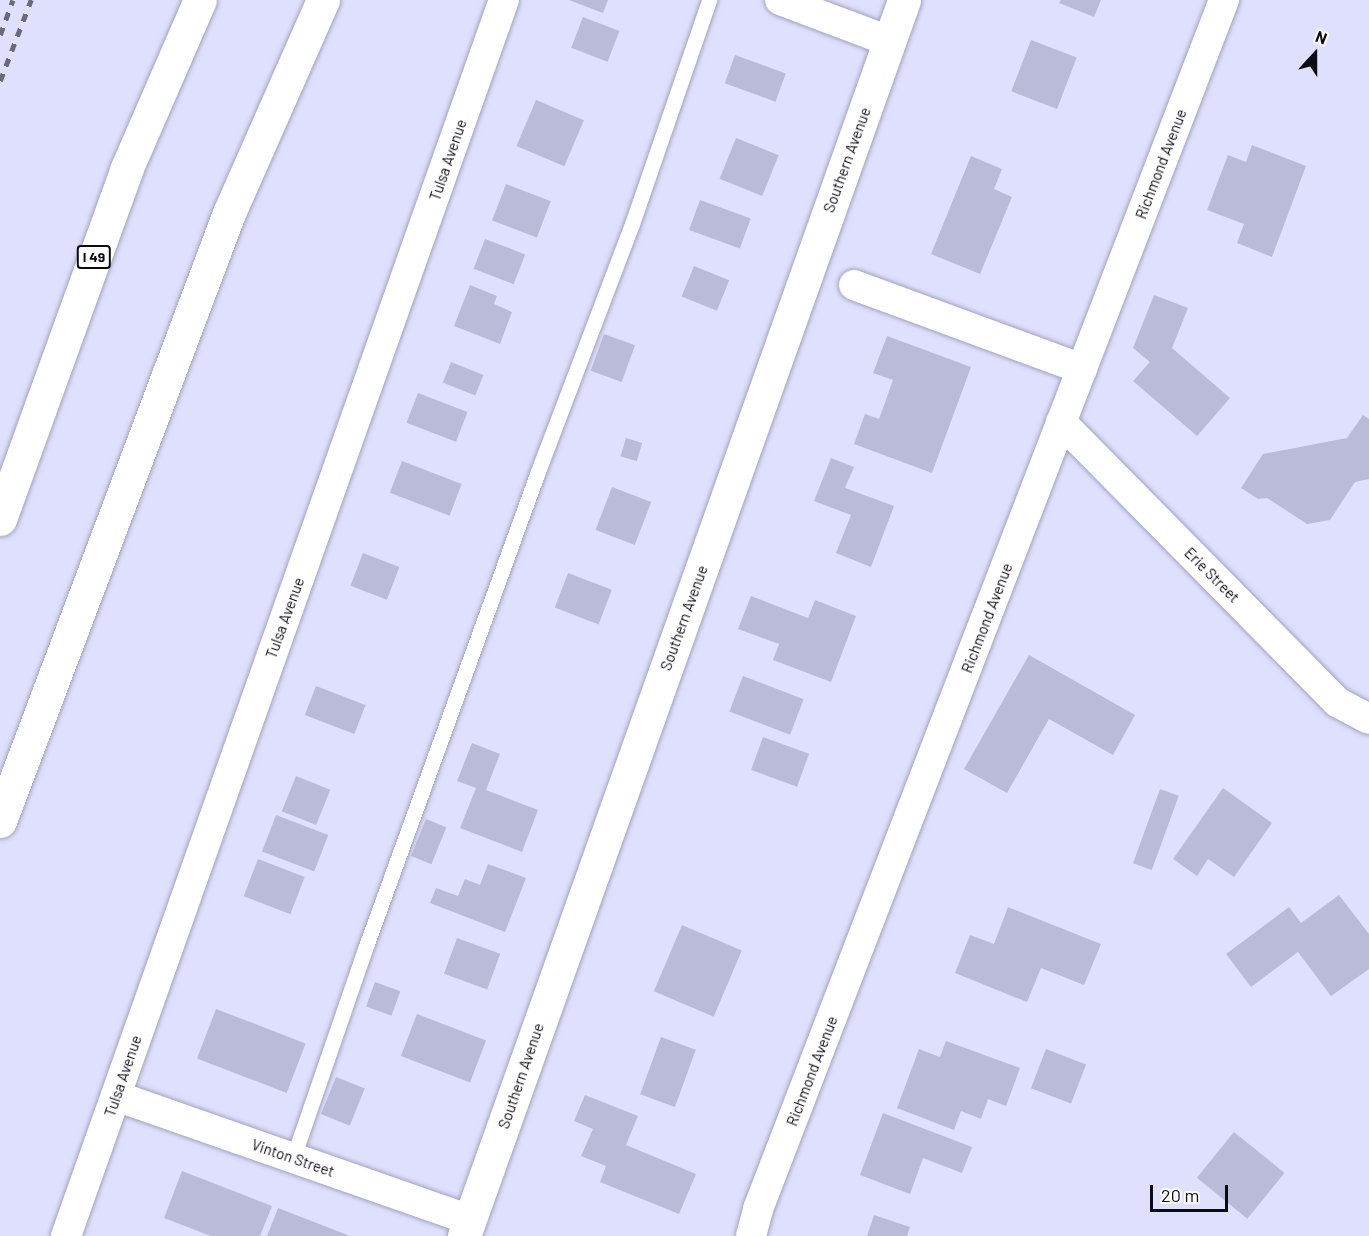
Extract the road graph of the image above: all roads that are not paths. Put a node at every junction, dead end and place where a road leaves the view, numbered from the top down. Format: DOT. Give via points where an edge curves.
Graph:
graph roads {
  1 [pos="200,0"];
  2 [pos="323,0"];
  3 [pos="504,0"];
  4 [pos="709,0"];
  5 [pos="780,0"];
  6 [pos="904,0"];
  7 [pos="1224,0"];
  8 [pos="890,41"];
  9 [pos="854,285"];
  10 [pos="1082,369"];
  11 [pos="1062,422"];
  12 [pos="0,519"];
  13 [pos="1369,719"];
  14 [pos="0,822"];
  15 [pos="116,1096"];
  16 [pos="293,1158"];
  17 [pos="467,1228"];
  18 [pos="66,1236"];
  19 [pos="751,1236"];
  1 -- 12 [label="main road, I 49" via="126,170"];
  2 -- 14 [label="main road" via="229,213"];
  3 -- 15 [label="street, Tulsa Avenue"];
  4 -- 16 [label="lane" via="632,224 364,949"];
  5 -- 8 [label="street"];
  6 -- 8 [label="main road, Southern Avenue"];
  7 -- 10 [label="street, Richmond Avenue"];
  8 -- 17 [label="main road, Southern Avenue"];
  9 -- 10 [label="street"];
  10 -- 11 [label="street, Richmond Avenue"];
  11 -- 13 [label="street, Erie Street" via="1338,702"];
  11 -- 19 [label="street, Richmond Avenue"];
  15 -- 16 [label="street, Vinton Street"];
  15 -- 18 [label="street, Tulsa Avenue"];
  16 -- 17 [label="street, Vinton Street"];
}
